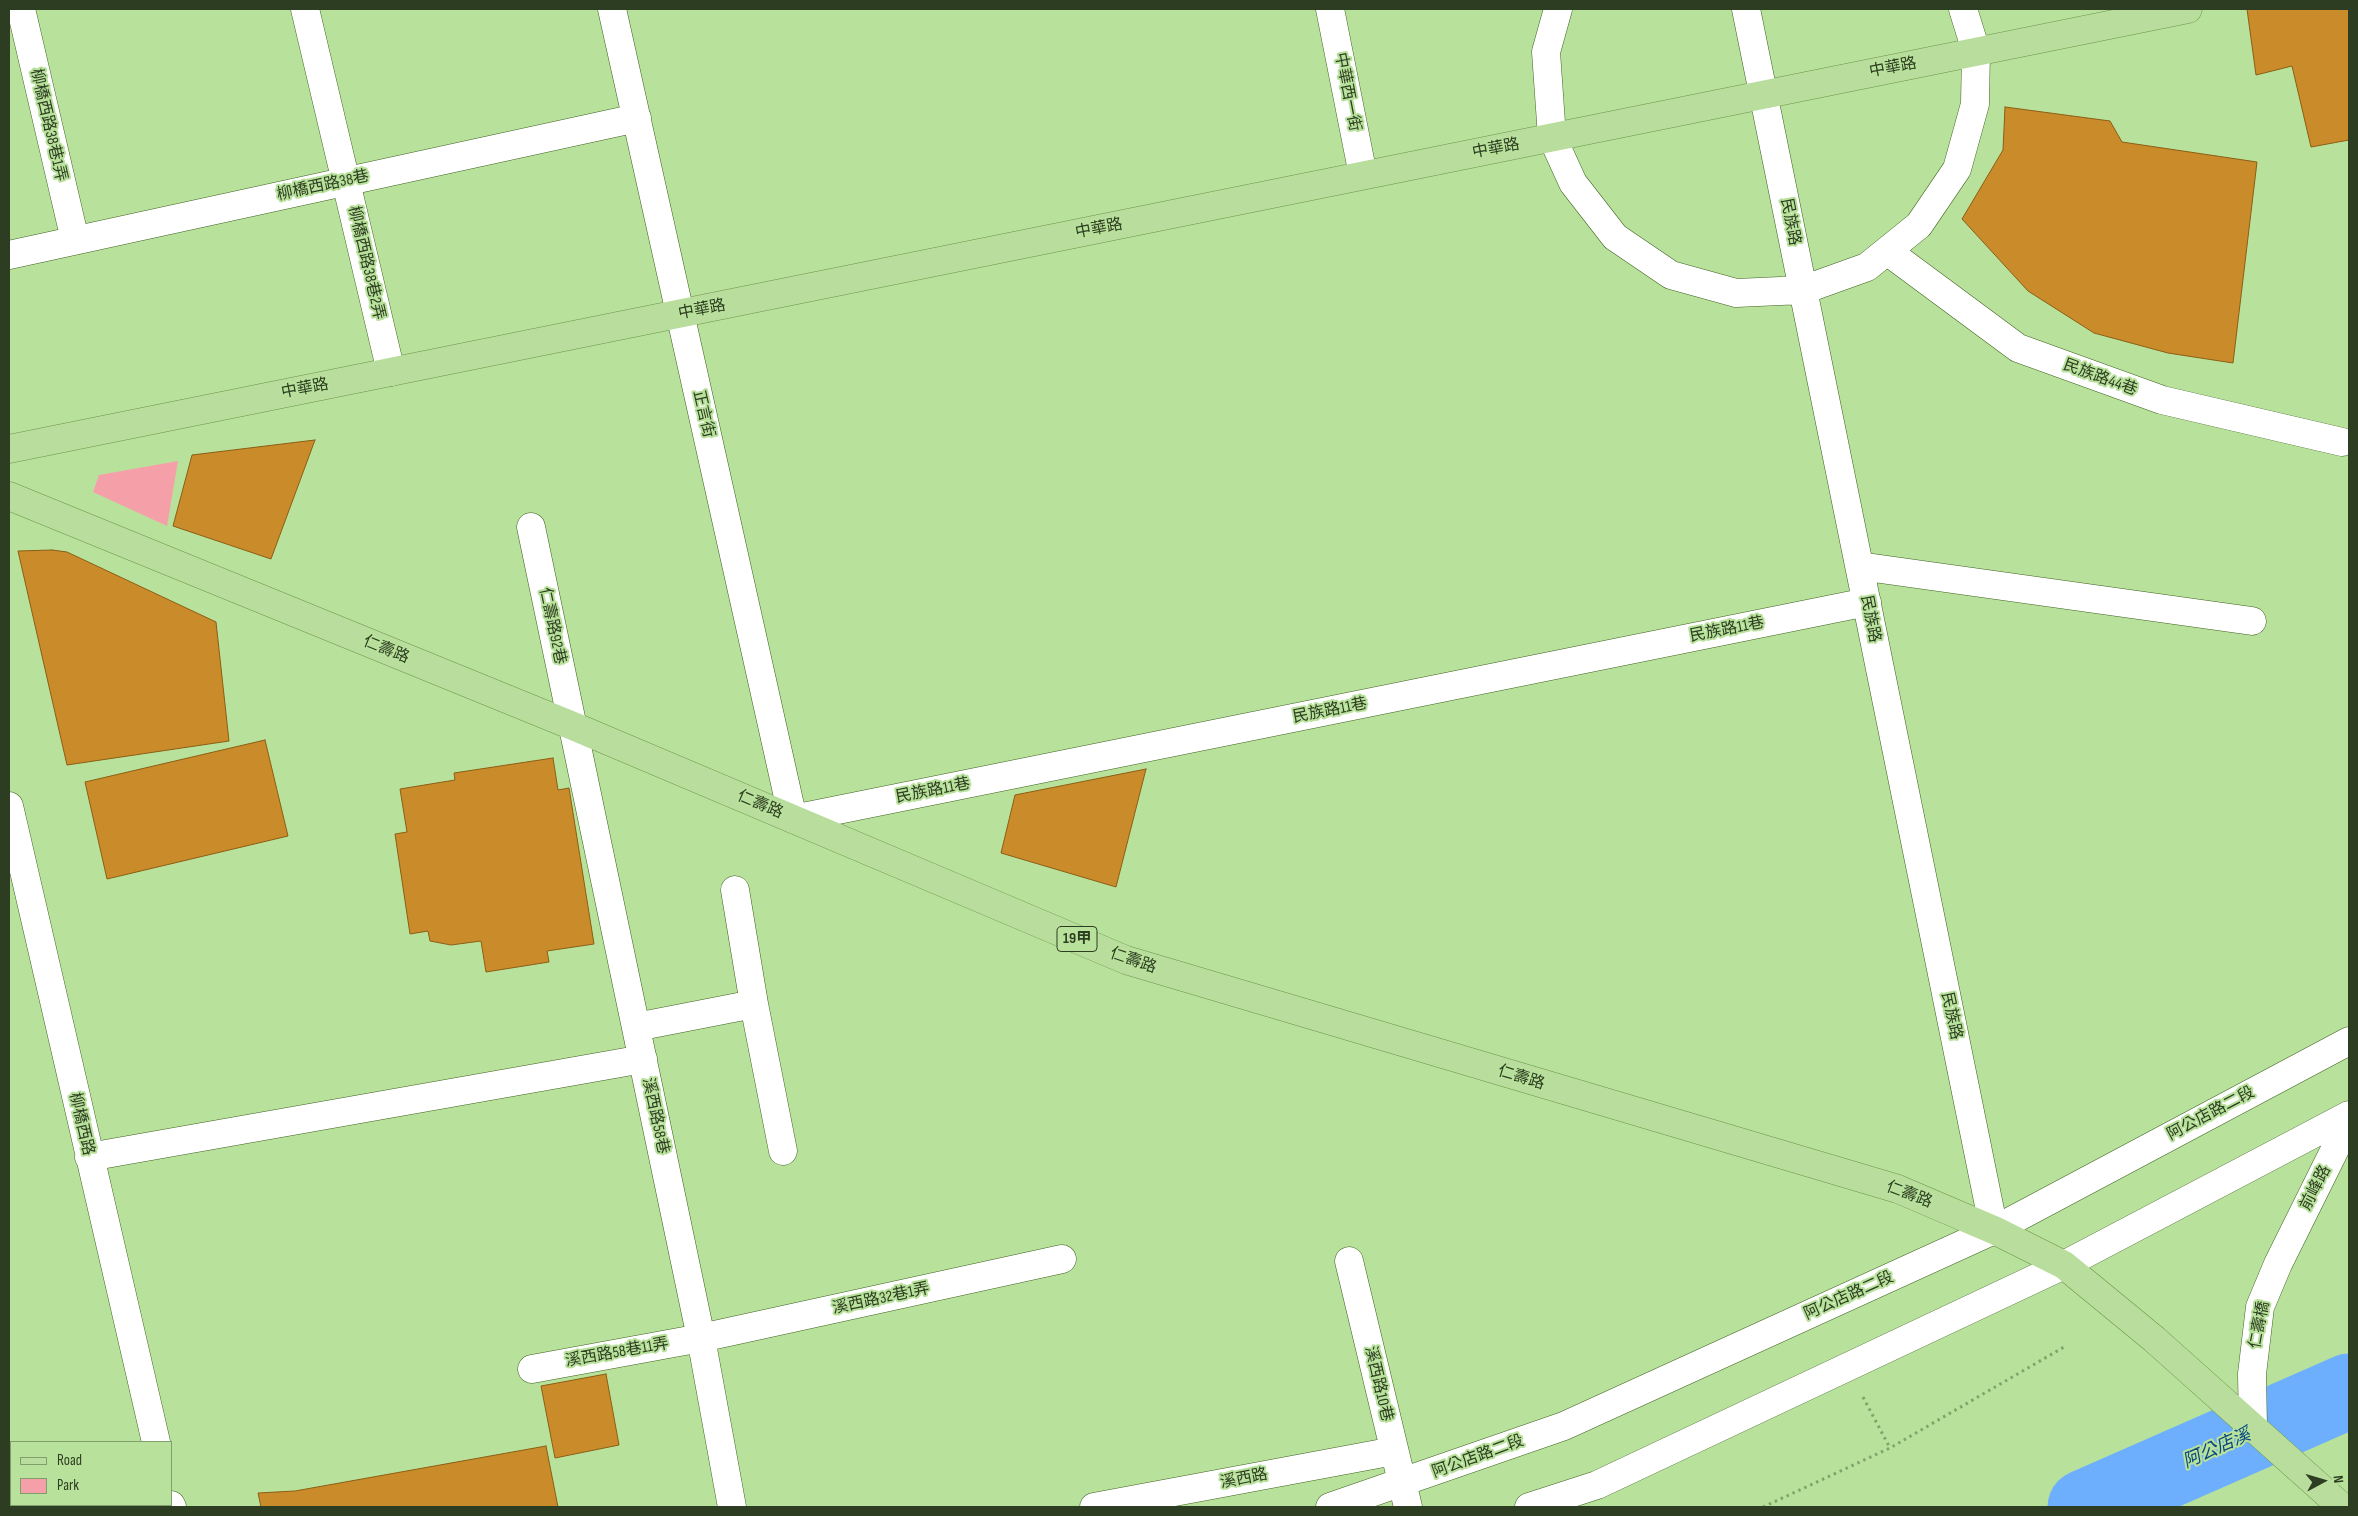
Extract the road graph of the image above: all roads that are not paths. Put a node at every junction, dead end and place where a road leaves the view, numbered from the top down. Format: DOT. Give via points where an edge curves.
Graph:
graph roads {
  1 [pos="21,9"];
  2 [pos="305,9"];
  3 [pos="612,9"];
  4 [pos="1330,9"];
  5 [pos="1558,9"];
  6 [pos="1746,9"];
  7 [pos="1964,9"];
  8 [pos="2185,9"];
  9 [pos="1976,52"];
  10 [pos="1764,94"];
  11 [pos="637,118"];
  12 [pos="1552,137"];
  13 [pos="1363,175"];
  14 [pos="346,181"];
  15 [pos="75,240"];
  16 [pos="1887,251"];
  17 [pos="9,255"];
  18 [pos="1803,290"];
  19 [pos="680,314"];
  20 [pos="391,372"];
  21 [pos="2342,442"];
  22 [pos="9,449"];
  23 [pos="9,496"];
  24 [pos="531,527"];
  25 [pos="1859,566"];
  26 [pos="1867,602"];
  27 [pos="2252,622"];
  28 [pos="573,726"];
  29 [pos="9,806"];
  30 [pos="793,819"];
  31 [pos="14,853"];
  32 [pos="735,890"];
  33 [pos="754,1004"];
  34 [pos="636,1027"];
  35 [pos="2349,1041"];
  36 [pos="643,1059"];
  37 [pos="2349,1115"];
  38 [pos="2349,1121"];
  39 [pos="783,1151"];
  40 [pos="89,1157"];
  41 [pos="2296,1228"];
  42 [pos="1994,1230"];
  43 [pos="1062,1259"];
  44 [pos="1349,1261"];
  45 [pos="2064,1265"];
  46 [pos="701,1338"];
  47 [pos="532,1369"];
  48 [pos="2253,1428"];
  49 [pos="156,1441"];
  50 [pos="1394,1450"];
  51 [pos="1405,1496"];
  52 [pos="2339,1505"];
  53 [pos="732,1507"];
  54 [pos="1094,1507"];
  55 [pos="1330,1507"];
  56 [pos="1529,1507"];
  1 -- 15 [label="street, 柳橋西路38巷1弄"];
  2 -- 14 [label="street, 柳橋西路38巷2弄"];
  3 -- 11 [label="street, 正言街"];
  4 -- 13 [label="street, 中華西一街"];
  5 -- 12 [label="street" via="1546,52"];
  6 -- 10 [label="street, 民族路"];
  7 -- 9 [label="street"];
  8 -- 9 [label="main road, 中華路"];
  9 -- 10 [label="main road, 中華路"];
  9 -- 16 [label="street" via="1975,104 1957,169 1919,225"];
  10 -- 12 [label="main road, 中華路"];
  10 -- 18 [label="street, 民族路"];
  11 -- 14 [label="street, 柳橋西路38巷"];
  11 -- 19 [label="street, 正言街"];
  12 -- 13 [label="main road, 中華路"];
  12 -- 18 [label="street" via="1572,183 1615,237 1671,275 1736,293"];
  13 -- 19 [label="main road, 中華路"];
  14 -- 15 [label="street, 柳橋西路38巷"];
  14 -- 20 [label="street, 柳橋西路38巷2弄"];
  15 -- 17 [label="street, 柳橋西路38巷"];
  16 -- 18 [label="street" via="1867,266"];
  16 -- 21 [label="street, 民族路44巷" via="2018,348 2162,400"];
  18 -- 25 [label="street, 民族路"];
  19 -- 20 [label="main road, 中華路"];
  19 -- 30 [label="street, 正言街"];
  20 -- 22 [label="main road, 中華路"];
  23 -- 28 [label="main road, 仁壽路 / 19甲"];
  24 -- 28 [label="street, 仁壽路92巷"];
  25 -- 26 [label="street, 民族路"];
  25 -- 27 [label="street"];
  26 -- 30 [label="street, 民族路11巷"];
  26 -- 42 [label="street, 民族路"];
  28 -- 30 [label="main road, 仁壽路 / 19甲"];
  28 -- 34 [label="street, 溪西路58巷"];
  29 -- 31 [label="street, 柳橋西路"];
  30 -- 42 [label="main road, 仁壽路 / 19甲" via="1126,960 1898,1190"];
  31 -- 40 [label="street, 柳橋西路"];
  32 -- 33 [label="street"];
  33 -- 34 [label="street"];
  33 -- 39 [label="street"];
  34 -- 36 [label="street, 溪西路58巷"];
  35 -- 42 [label="street, 阿公店路二段"];
  36 -- 40 [label="street"];
  36 -- 46 [label="street, 溪西路58巷"];
  37 -- 45 [label="street"];
  38 -- 41 [label="street, 前峰路"];
  40 -- 49 [label="street, 柳橋西路"];
  41 -- 48 [label="street, 仁壽橋" via="2260,1307 2252,1374"];
  42 -- 45 [label="main road, 仁壽路 / 19甲"];
  42 -- 51 [label="street, 阿公店路二段"];
  43 -- 46 [label="street, 溪西路32巷1弄"];
  44 -- 50 [label="street, 溪西路10巷"];
  45 -- 48 [label="main road, 仁壽路 / 19甲" via="2154,1339"];
  45 -- 56 [label="street" via="1597,1485"];
  46 -- 47 [label="street, 溪西路58巷11弄"];
  46 -- 53 [label="street, 溪西路58巷"];
  48 -- 52 [label="main road, 19甲"];
  50 -- 51 [label="street, 溪西路10巷"];
  50 -- 54 [label="street, 溪西路"];
  51 -- 55 [label="street, 阿公店路二段"];
}
